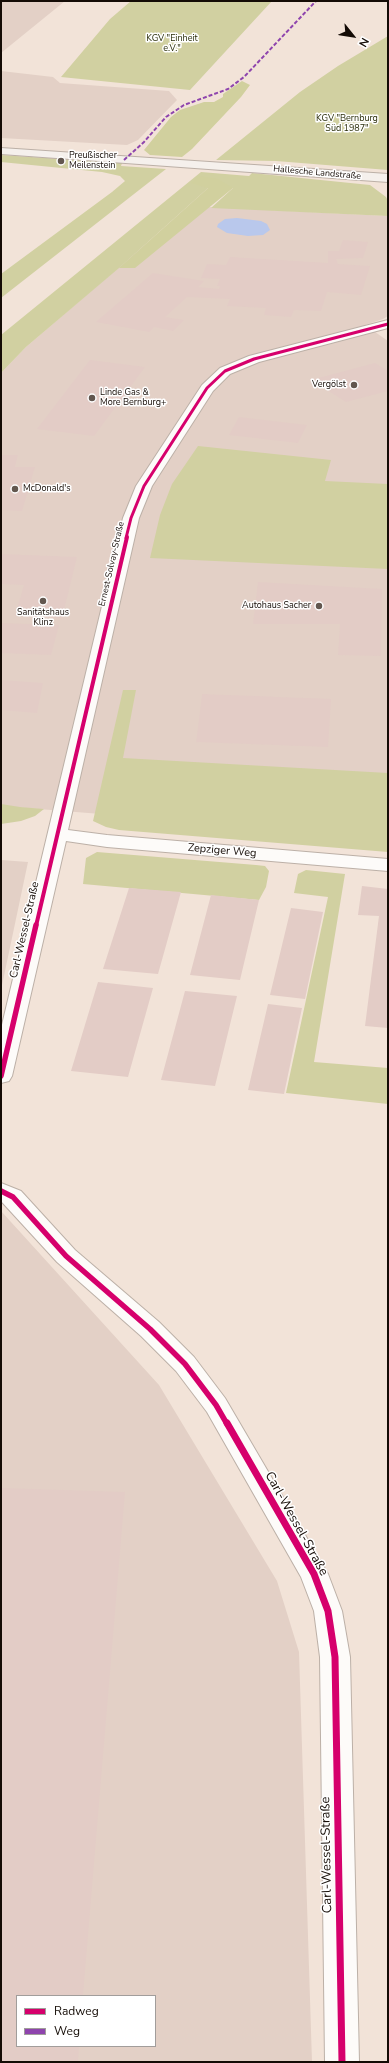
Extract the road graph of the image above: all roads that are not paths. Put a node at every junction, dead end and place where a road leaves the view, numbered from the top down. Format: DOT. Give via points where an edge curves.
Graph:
graph roads {
  1 [pos="1,150"];
  2 [pos="388,178"];
  3 [pos="388,324"];
  4 [pos="57,834"];
  5 [pos="388,865"];
  6 [pos="1,1076"];
  7 [pos="1,1191"];
  8 [pos="342,2062"];
  1 -- 2 [label="main road, Hallesche Landstraße"];
  3 -- 4 [label="street, Ernest-Solvay-Straße" via="238,365 216,378 193,408 152,472 132,518"];
  4 -- 5 [label="street, Zepziger Weg" via="107,841"];
  4 -- 6 [label="street, Carl-Wessel-Straße"];
  7 -- 8 [label="street, Carl-Wessel-Straße" via="13,1197 66,1256 150,1329 185,1364 216,1405 314,1574 328,1611 334,1657"];
}
